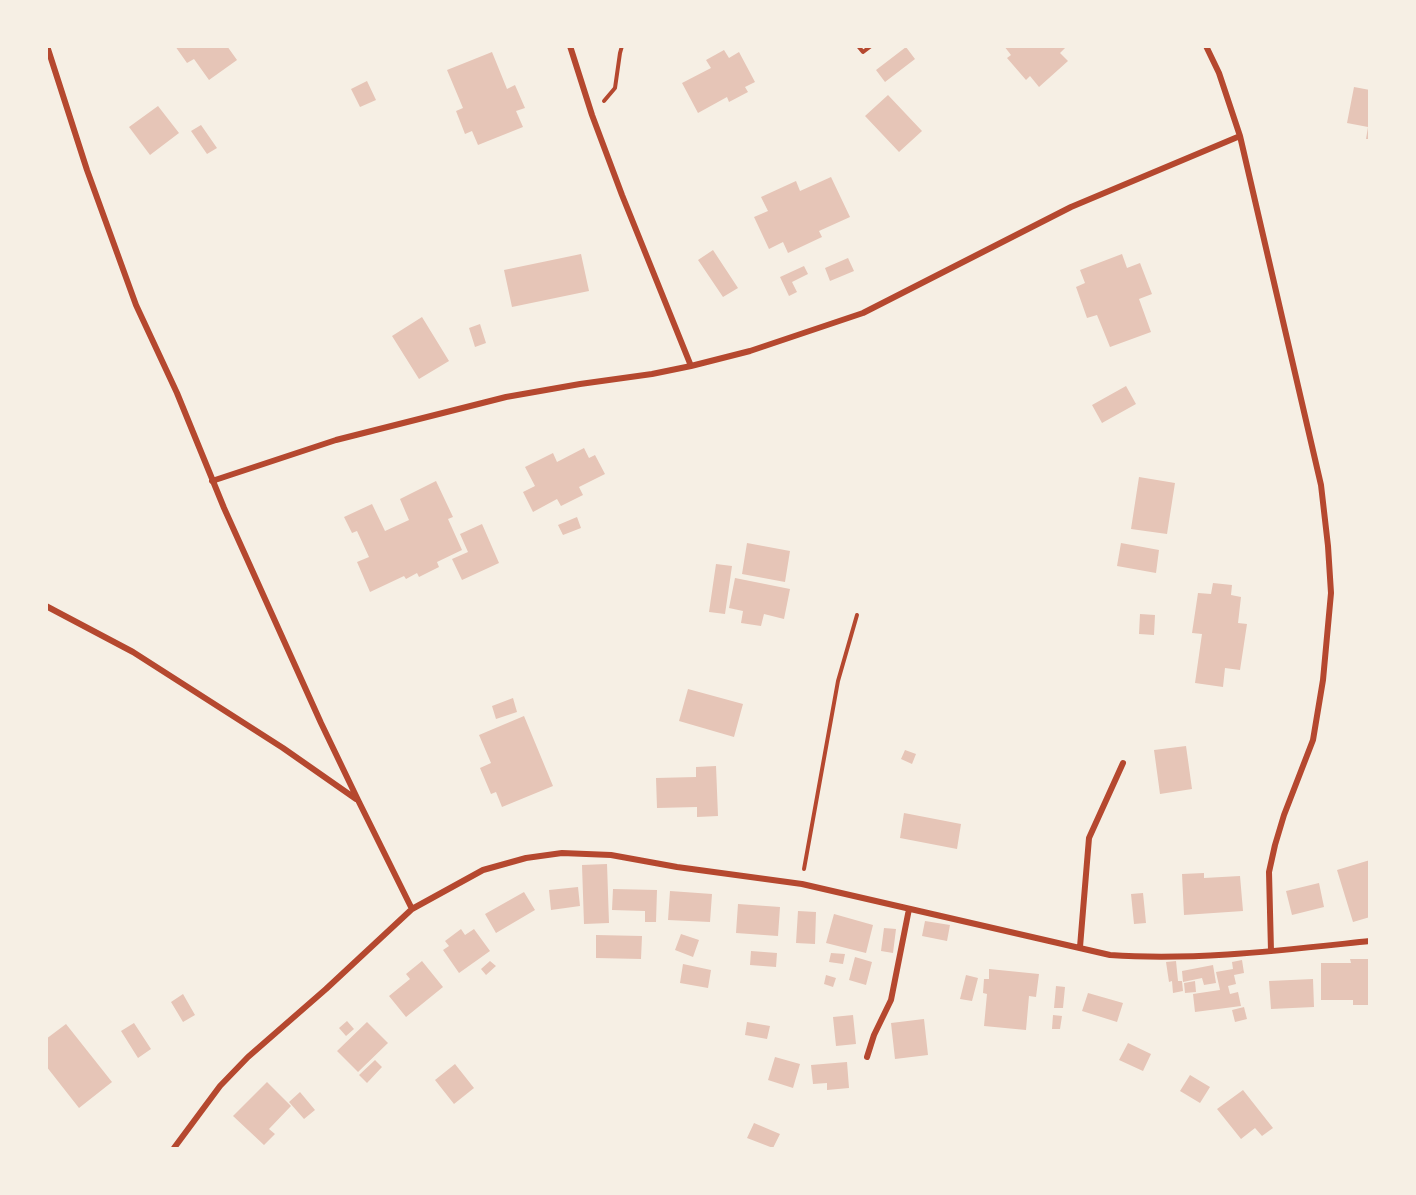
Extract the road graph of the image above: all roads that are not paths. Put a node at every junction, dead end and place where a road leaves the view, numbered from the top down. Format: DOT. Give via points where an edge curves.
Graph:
graph roads {
  1 [pos="47,46"];
  2 [pos="570,46"];
  3 [pos="1206,46"];
  4 [pos="1240,136"];
  5 [pos="691,366"];
  6 [pos="212,481"];
  7 [pos="46,606"];
  8 [pos="1123,763"];
  9 [pos="358,800"];
  10 [pos="412,909"];
  11 [pos="909,909"];
  12 [pos="1370,941"];
  13 [pos="1080,947"];
  14 [pos="1271,951"];
  15 [pos="867,1057"];
  16 [pos="174,1149"];
  1 -- 6 [label="street" via="136,305"];
  2 -- 5 [label="street" via="622,195"];
  3 -- 4 [label="street"];
  4 -- 5 [label="street" via="1071,207 863,313 750,351"];
  4 -- 14 [label="street" via="1320,485 1331,593 1313,740 1284,814 1269,872"];
  5 -- 6 [label="street" via="506,397 336,440"];
  6 -- 9 [label="street"];
  7 -- 9 [label="street" via="133,652"];
  8 -- 13 [label="street" via="1089,838"];
  9 -- 10 [label="street"];
  10 -- 11 [label="street" via="483,870 562,853 611,855 802,884"];
  10 -- 16 [label="street" via="220,1086"];
  11 -- 13 [label="street"];
  11 -- 15 [label="street" via="891,1000"];
  12 -- 14 [label="street"];
  13 -- 14 [label="street" via="1110,955 1148,958"];
}
